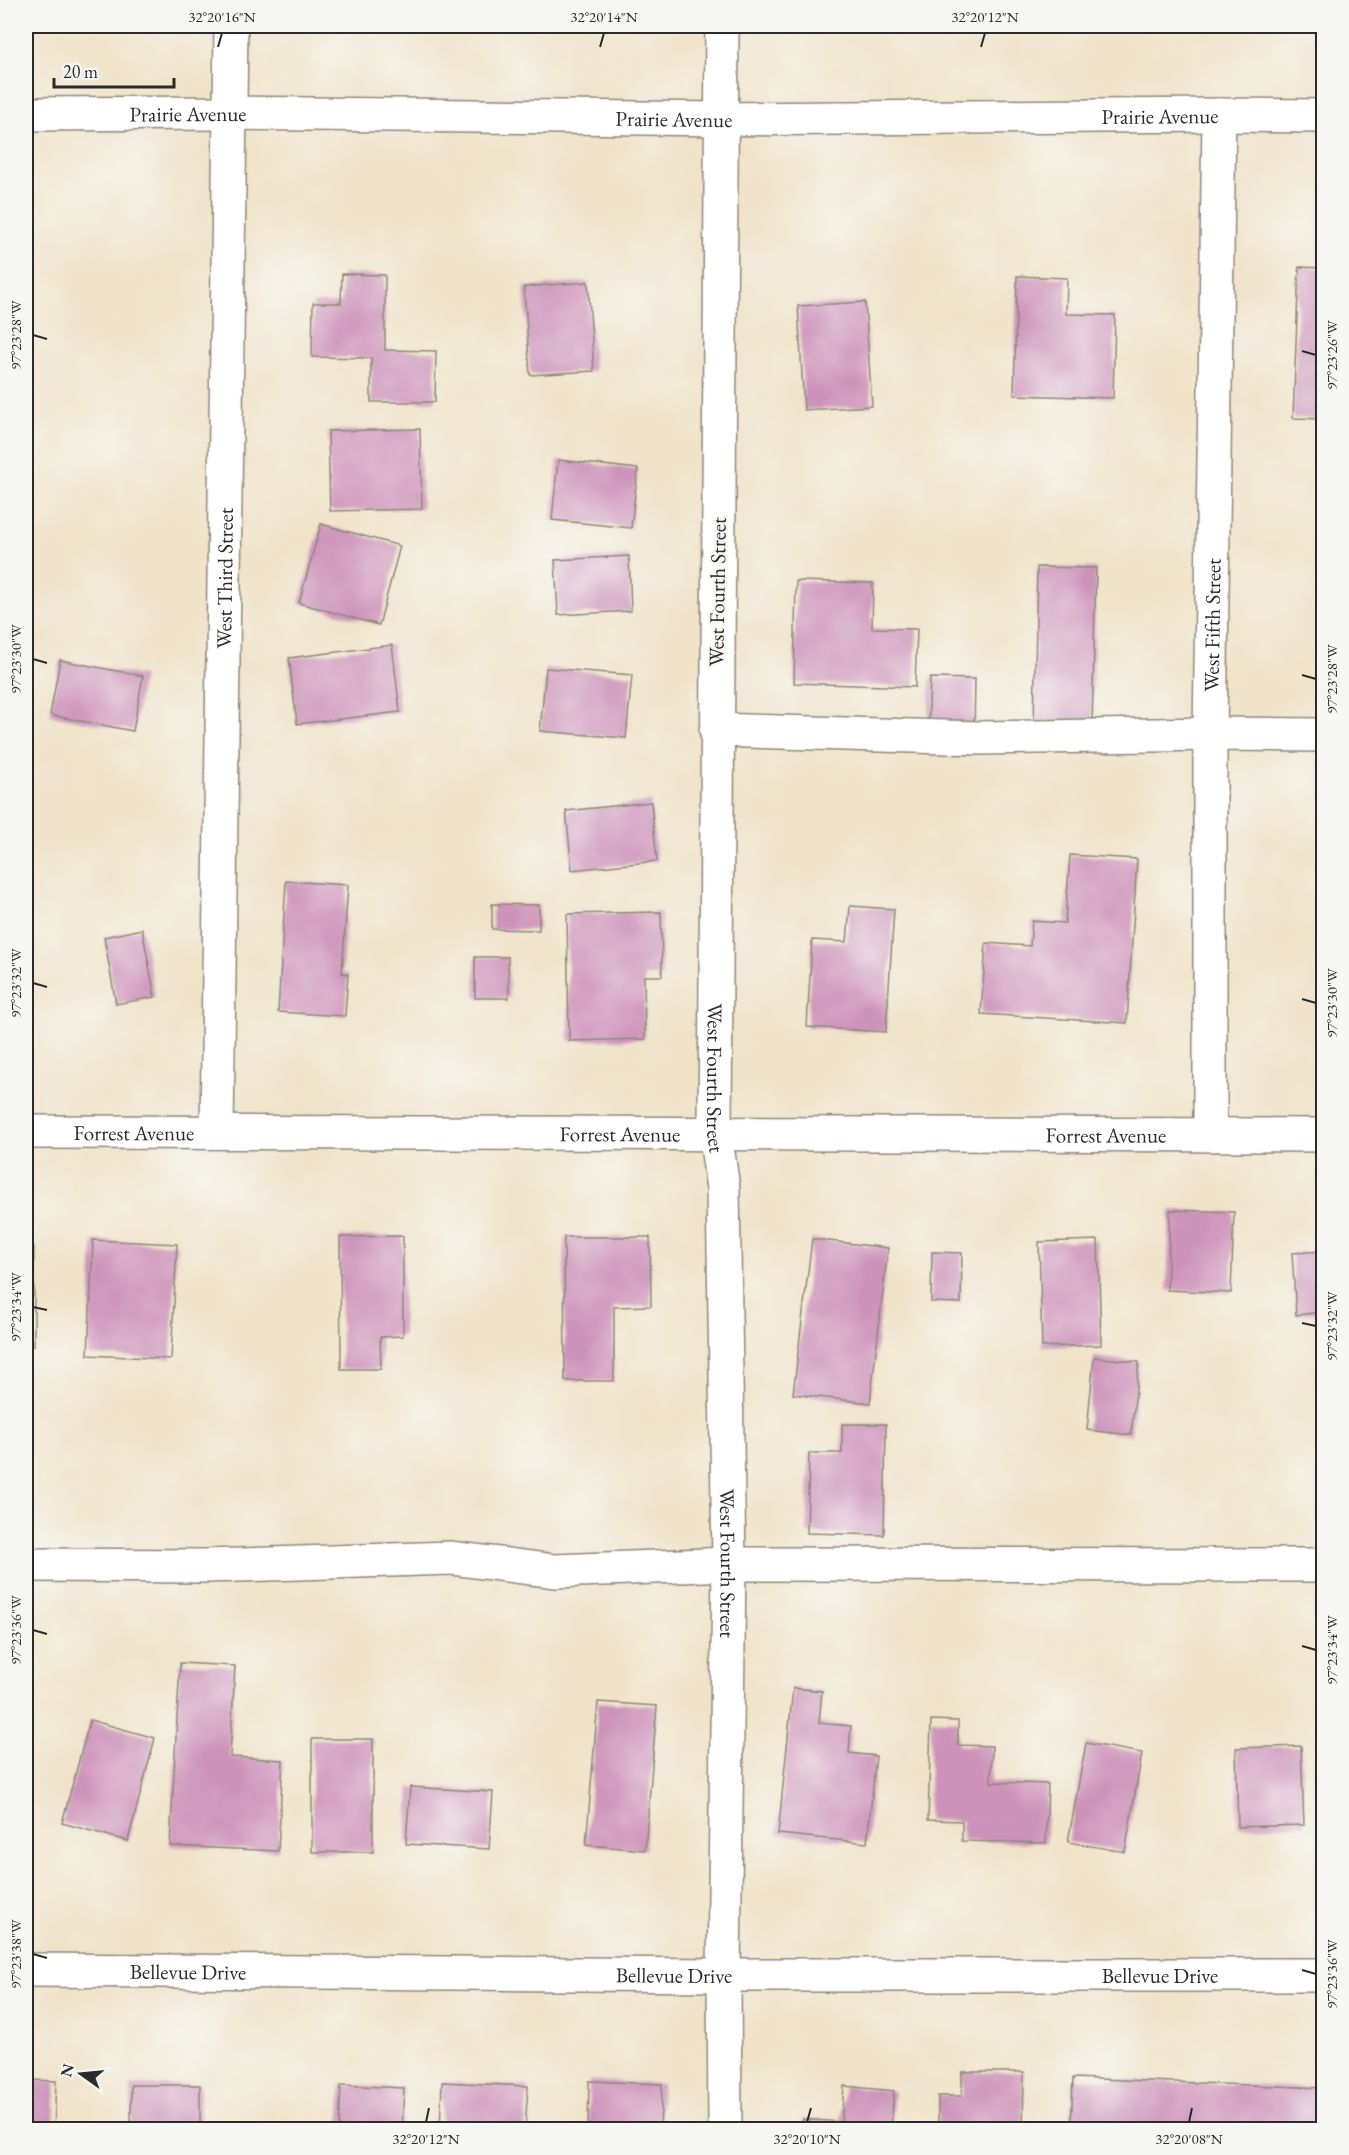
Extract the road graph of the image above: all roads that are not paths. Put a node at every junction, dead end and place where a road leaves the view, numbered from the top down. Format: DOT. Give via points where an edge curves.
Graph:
graph roads {
  1 [pos="231,26"];
  2 [pos="722,26"];
  3 [pos="230,113"];
  4 [pos="26,114"];
  5 [pos="1219,115"];
  6 [pos="1323,116"];
  7 [pos="722,119"];
  8 [pos="716,730"];
  9 [pos="1210,734"];
  10 [pos="1323,735"];
  11 [pos="26,1132"];
  12 [pos="218,1132"];
  13 [pos="715,1132"];
  14 [pos="1210,1135"];
  15 [pos="1323,1135"];
  16 [pos="729,1564"];
  17 [pos="26,1565"];
  18 [pos="1323,1565"];
  19 [pos="26,1970"];
  20 [pos="724,1975"];
  21 [pos="1323,1975"];
  22 [pos="725,2130"];
  1 -- 3 [label="street, West Third Street"];
  2 -- 7 [label="street, West Fourth Street"];
  3 -- 4 [label="street, Prairie Avenue"];
  3 -- 7 [label="street, Prairie Avenue"];
  3 -- 12 [label="street, West Third Street"];
  5 -- 6 [label="street, Prairie Avenue"];
  5 -- 7 [label="street, Prairie Avenue"];
  5 -- 9 [label="street, West Fifth Street"];
  7 -- 8 [label="street, West Fourth Street"];
  8 -- 9 [label="street" via="980,738"];
  8 -- 13 [label="street, West Fourth Street"];
  9 -- 10 [label="street"];
  9 -- 14 [label="street, West Fifth Street"];
  11 -- 12 [label="street, Forrest Avenue"];
  12 -- 13 [label="street, Forrest Avenue"];
  13 -- 14 [label="street, Forrest Avenue"];
  13 -- 16 [label="street, West Fourth Street" via="723,1188"];
  14 -- 15 [label="street, Forrest Avenue"];
  16 -- 17 [label="street" via="555,1571 451,1558 206,1566"];
  16 -- 18 [label="street"];
  16 -- 20 [label="street, West Fourth Street"];
  19 -- 20 [label="street, Bellevue Drive"];
  20 -- 21 [label="street, Bellevue Drive"];
  20 -- 22 [label="street, West Fourth Street"];
}
